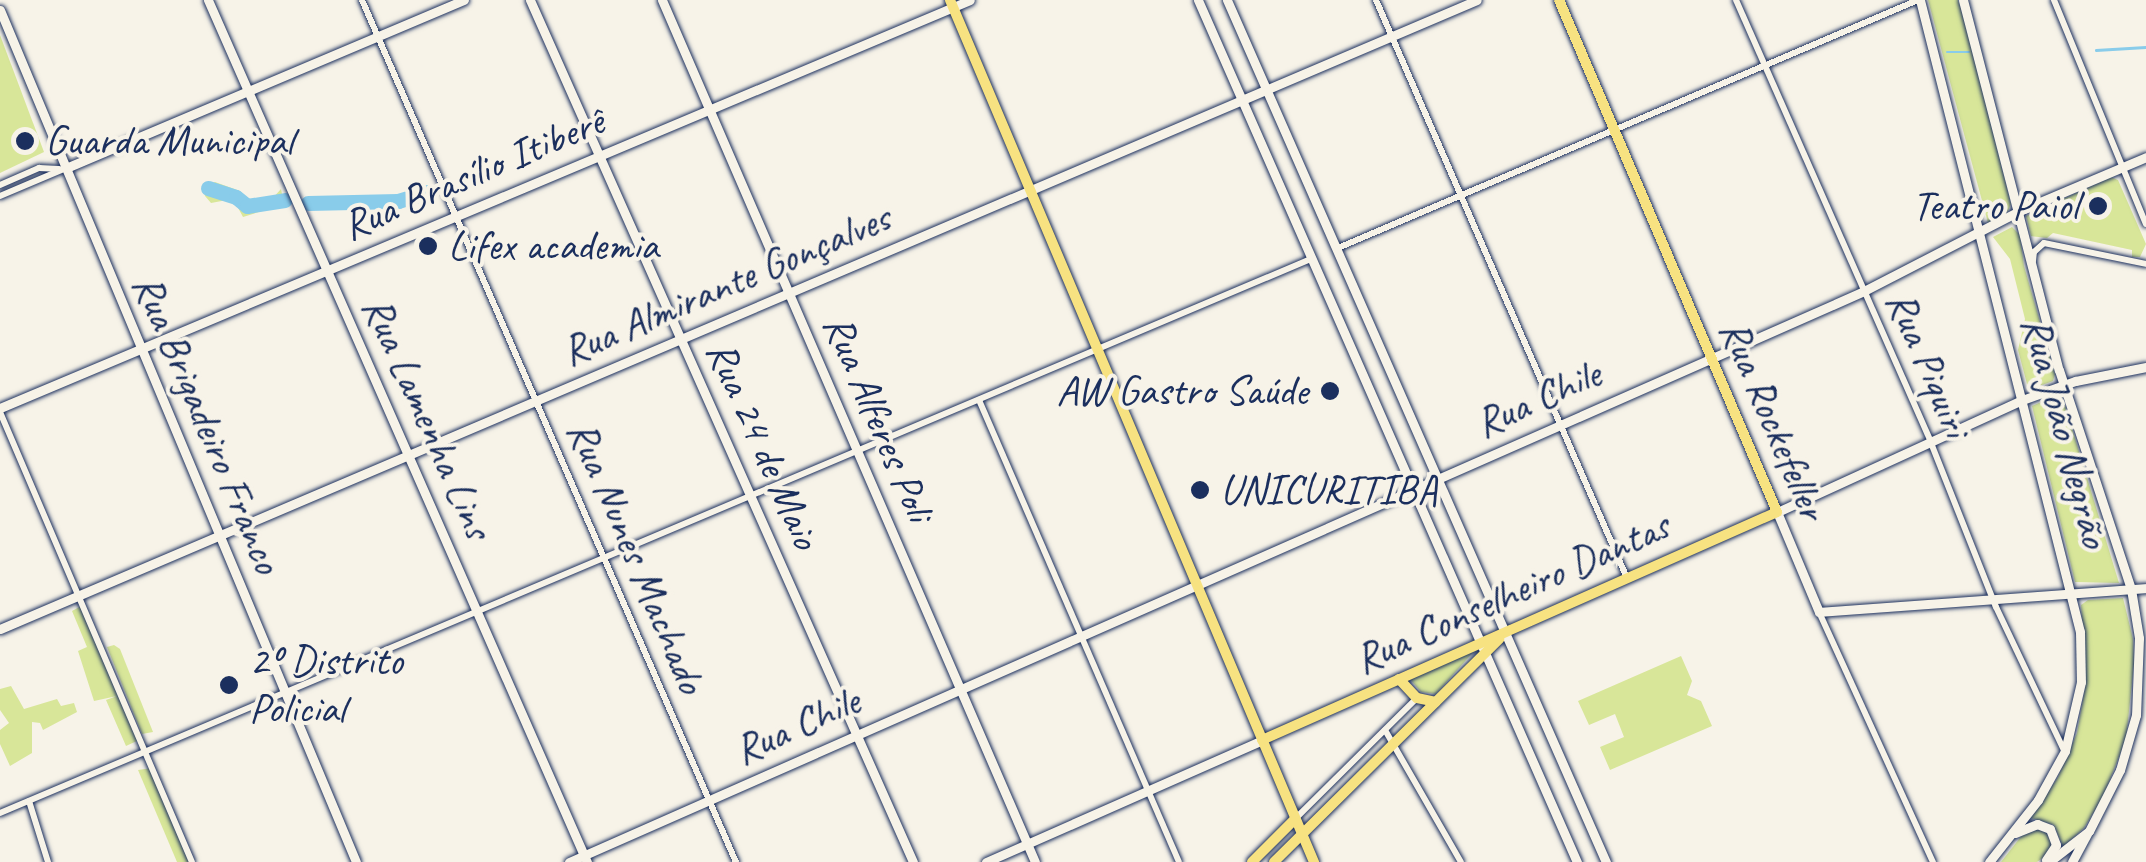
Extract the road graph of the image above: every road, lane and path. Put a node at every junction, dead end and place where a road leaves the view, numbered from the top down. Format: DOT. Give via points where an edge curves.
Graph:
graph roads {
  1 [pos="208,0"];
  2 [pos="362,0"];
  3 [pos="464,0"];
  4 [pos="530,0"];
  5 [pos="662,0"];
  6 [pos="970,0"];
  7 [pos="1198,0"];
  8 [pos="1227,0"];
  9 [pos="1376,0"];
  10 [pos="1477,0"];
  11 [pos="1558,0"];
  12 [pos="1736,0"];
  13 [pos="1919,0"];
  14 [pos="1963,0"];
  15 [pos="2054,0"];
  16 [pos="952,4"];
  17 [pos="0,10"];
  18 [pos="378,36"];
  19 [pos="1392,37"];
  20 [pos="1766,67"];
  21 [pos="248,91"];
  22 [pos="1268,91"];
  23 [pos="1242,102"];
  24 [pos="709,110"];
  25 [pos="1614,131"];
  26 [pos="599,156"];
  27 [pos="2146,158"];
  28 [pos="2123,167"];
  29 [pos="66,168"];
  30 [pos="0,185"];
  31 [pos="1031,191"];
  32 [pos="0,196"];
  33 [pos="1460,196"];
  34 [pos="2019,211"];
  35 [pos="456,216"];
  36 [pos="2146,224"];
  37 [pos="1980,235"];
  38 [pos="1338,248"];
  39 [pos="1311,259"];
  40 [pos="2146,264"];
  41 [pos="2032,267"];
  42 [pos="327,270"];
  43 [pos="1864,290"];
  44 [pos="789,294"];
  45 [pos="681,340"];
  46 [pos="140,349"];
  47 [pos="1098,349"];
  48 [pos="1711,358"];
  49 [pos="2146,367"];
  50 [pos="2064,384"];
  51 [pos="979,399"];
  52 [pos="2022,400"];
  53 [pos="536,401"];
  54 [pos="0,410"];
  55 [pos="1559,425"];
  56 [pos="1931,444"];
  57 [pos="857,451"];
  58 [pos="408,455"];
  59 [pos="1440,478"];
  60 [pos="1413,490"];
  61 [pos="750,496"];
  62 [pos="1777,512"];
  63 [pos="219,536"];
  64 [pos="604,558"];
  65 [pos="1628,578"];
  66 [pos="1198,584"];
  67 [pos="2146,588"];
  68 [pos="2131,589"];
  69 [pos="2072,593"];
  70 [pos="78,596"];
  71 [pos="1993,599"];
  72 [pos="477,612"];
  73 [pos="1819,612"];
  74 [pos="0,629"];
  75 [pos="1507,631"];
  76 [pos="1082,636"];
  77 [pos="1482,648"];
  78 [pos="1399,679"];
  79 [pos="960,689"];
  80 [pos="285,693"];
  81 [pos="1416,698"];
  82 [pos="1436,702"];
  83 [pos="1384,730"];
  84 [pos="856,735"];
  85 [pos="1262,740"];
  86 [pos="1394,744"];
  87 [pos="2065,751"];
  88 [pos="145,752"];
  89 [pos="1148,790"];
  90 [pos="709,800"];
  91 [pos="29,801"];
  92 [pos="0,813"];
  93 [pos="1295,818"];
  94 [pos="2089,831"];
  95 [pos="1302,834"];
  96 [pos="2012,834"];
  97 [pos="1027,844"];
  98 [pos="586,859"];
  99 [pos="1458,860"];
  100 [pos="48,862"];
  101 [pos="192,862"];
  102 [pos="356,862"];
  103 [pos="568,862"];
  104 [pos="736,862"];
  105 [pos="913,862"];
  106 [pos="986,862"];
  107 [pos="1034,862"];
  108 [pos="1179,862"];
  109 [pos="1252,862"];
  110 [pos="1274,862"];
  111 [pos="1314,862"];
  112 [pos="1577,862"];
  113 [pos="1606,862"];
  114 [pos="1934,862"];
  115 [pos="1988,862"];
  116 [pos="2047,862"];
  117 [pos="2072,862"];
  1 -- 21 [label="main road, Rua Lamenha Lins"];
  2 -- 18 [label="street, Rua Nunes Machado"];
  3 -- 18 [label="main road"];
  4 -- 26 [label="main road, Rua 24 de Maio"];
  5 -- 24 [label="main road, Rua Alferes Poli"];
  6 -- 16 [label="main road, Rua Brasílio Itiberê"];
  7 -- 23 [label="main road"];
  8 -- 22 [label="main road"];
  9 -- 19 [label="street"];
  10 -- 19 [label="main road, Rua Almirante Gonçalves"];
  11 -- 25 [label="main road, Rua Rockefeller"];
  12 -- 20 [label="street, Rua Piquiri"];
  13 -- 20 [label="street"];
  13 -- 37 [label="main road, Rua João Negrão"];
  14 -- 34 [label="main road"];
  15 -- 28 [label="street"];
  16 -- 24 [label="main road, Rua Brasílio Itiberê"];
  16 -- 31 [label="main road"];
  17 -- 29 [label="main road, Rua Brigadeiro Franco"];
  18 -- 21 [label="main road"];
  18 -- 35 [label="street, Rua Nunes Machado"];
  19 -- 22 [label="main road, Rua Almirante Gonçalves"];
  19 -- 33 [label="street"];
  20 -- 25 [label="street"];
  20 -- 43 [label="street, Rua Piquiri"];
  21 -- 29 [label="main road"];
  21 -- 42 [label="main road, Rua Lamenha Lins"];
  22 -- 23 [label="main road, Rua Almirante Gonçalves"];
  22 -- 38 [label="main road"];
  23 -- 31 [label="main road, Rua Almirante Gonçalves"];
  23 -- 39 [label="main road"];
  24 -- 26 [label="main road, Rua Brasílio Itiberê"];
  24 -- 44 [label="main road, Rua Alferes Poli"];
  25 -- 33 [label="street"];
  25 -- 48 [label="main road, Rua Rockefeller"];
  26 -- 35 [label="main road, Rua Brasílio Itiberê"];
  26 -- 45 [label="main road, Rua 24 de Maio"];
  27 -- 28 [label="main road, Rua Chile"];
  28 -- 34 [label="main road, Rua Chile"];
  28 -- 36 [label="street"];
  29 -- 30 [label="street" via="39,168"];
  29 -- 32 [label="street"];
  29 -- 46 [label="main road, Rua Brigadeiro Franco"];
  31 -- 44 [label="main road, Rua Almirante Gonçalves"];
  31 -- 47 [label="main road"];
  33 -- 38 [label="street"];
  33 -- 55 [label="street"];
  34 -- 37 [label="main road, Rua Chile"];
  34 -- 41 [label="main road"];
  35 -- 42 [label="main road, Rua Brasílio Itiberê"];
  35 -- 53 [label="street, Rua Nunes Machado"];
  37 -- 43 [label="main road, Rua Chile"];
  37 -- 52 [label="main road, Rua João Negrão"];
  38 -- 59 [label="main road"];
  39 -- 47 [label="street"];
  39 -- 60 [label="main road"];
  40 -- 41 [label="street" via="2044,243"];
  41 -- 50 [label="main road"];
  42 -- 46 [label="main road, Rua Brasílio Itiberê"];
  42 -- 58 [label="main road, Rua Lamenha Lins"];
  43 -- 48 [label="main road, Rua Chile"];
  43 -- 56 [label="street, Rua Piquiri"];
  44 -- 45 [label="main road, Rua Almirante Gonçalves"];
  44 -- 57 [label="main road, Rua Alferes Poli"];
  45 -- 53 [label="main road, Rua Almirante Gonçalves"];
  45 -- 61 [label="main road, Rua 24 de Maio"];
  46 -- 54 [label="main road, Rua Brasílio Itiberê"];
  46 -- 63 [label="main road, Rua Brigadeiro Franco"];
  47 -- 51 [label="street"];
  47 -- 66 [label="main road"];
  48 -- 55 [label="main road, Rua Chile"];
  48 -- 62 [label="main road, Rua Rockefeller"];
  49 -- 50 [label="main road, Rua Conselheiro Dantas"];
  50 -- 52 [label="main road, Rua Conselheiro Dantas"];
  50 -- 68 [label="main road"];
  51 -- 57 [label="street"];
  51 -- 76 [label="street"];
  52 -- 56 [label="main road, Rua Conselheiro Dantas"];
  52 -- 69 [label="main road, Rua João Negrão"];
  53 -- 58 [label="main road, Rua Almirante Gonçalves"];
  53 -- 64 [label="street, Rua Nunes Machado"];
  54 -- 70 [label="street"];
  55 -- 59 [label="main road, Rua Chile"];
  55 -- 65 [label="street"];
  56 -- 62 [label="main road, Rua Conselheiro Dantas"];
  56 -- 71 [label="street, Rua Piquiri"];
  57 -- 61 [label="street"];
  57 -- 79 [label="main road, Rua Alferes Poli"];
  58 -- 63 [label="main road, Rua Almirante Gonçalves"];
  58 -- 72 [label="main road, Rua Lamenha Lins"];
  59 -- 60 [label="main road, Rua Chile"];
  59 -- 75 [label="main road"];
  60 -- 66 [label="main road, Rua Chile"];
  60 -- 77 [label="main road"];
  61 -- 64 [label="street"];
  61 -- 84 [label="main road, Rua 24 de Maio"];
  62 -- 65 [label="main road, Rua Conselheiro Dantas"];
  62 -- 73 [label="main road, Rua Rockefeller"];
  63 -- 70 [label="main road, Rua Almirante Gonçalves"];
  63 -- 80 [label="main road, Rua Brigadeiro Franco"];
  64 -- 72 [label="street"];
  64 -- 90 [label="street, Rua Nunes Machado"];
  65 -- 75 [label="main road, Rua Conselheiro Dantas"];
  66 -- 76 [label="main road, Rua Chile"];
  66 -- 85 [label="main road"];
  67 -- 68 [label="main road"];
  68 -- 69 [label="main road"];
  68 -- 94 [label="main road" via="2139,638 2136,715 2120,770"];
  69 -- 71 [label="main road"];
  69 -- 87 [label="main road, Rua João Negrão" via="2081,682"];
  70 -- 74 [label="main road, Rua Almirante Gonçalves"];
  70 -- 88 [label="street"];
  71 -- 73 [label="main road"];
  71 -- 87 [label="street, Rua Piquiri"];
  72 -- 80 [label="street"];
  72 -- 98 [label="main road, Rua Lamenha Lins"];
  73 -- 114 [label="street, Rua Rockefeller"];
  75 -- 77 [label="main road, Rua Conselheiro Dantas"];
  75 -- 113 [label="main road"];
  76 -- 79 [label="main road, Rua Chile"];
  76 -- 89 [label="street"];
  77 -- 78 [label="main road, Rua Conselheiro Dantas"];
  77 -- 82 [label="main road"];
  77 -- 112 [label="main road"];
  78 -- 81 [label="main road"];
  78 -- 85 [label="main road, Rua Conselheiro Dantas"];
  79 -- 84 [label="main road, Rua Chile"];
  79 -- 97 [label="main road, Rua Alferes Poli"];
  80 -- 88 [label="street"];
  80 -- 102 [label="main road, Rua Brigadeiro Franco"];
  81 -- 82 [label="main road"];
  81 -- 83 [label="street"];
  82 -- 86 [label="main road"];
  83 -- 86 [label="street"];
  83 -- 93 [label="street"];
  84 -- 90 [label="main road, Rua Chile"];
  84 -- 105 [label="main road, Rua 24 de Maio"];
  85 -- 89 [label="main road, Rua Conselheiro Dantas"];
  85 -- 93 [label="main road"];
  86 -- 95 [label="main road"];
  86 -- 99 [label="street"];
  87 -- 96 [label="main road, Rua João Negrão"];
  88 -- 91 [label="street"];
  88 -- 101 [label="street"];
  89 -- 97 [label="main road, Rua Conselheiro Dantas"];
  89 -- 108 [label="street"];
  90 -- 98 [label="main road, Rua Chile"];
  90 -- 104 [label="street, Rua Nunes Machado"];
  91 -- 92 [label="street"];
  91 -- 100 [label="street"];
  93 -- 95 [label="main road"];
  93 -- 109 [label="main road"];
  94 -- 116 [label="main road"];
  94 -- 117 [label="main road"];
  95 -- 110 [label="main road"];
  95 -- 111 [label="main road"];
  96 -- 115 [label="main road, Rua João Negrão"];
  96 -- 116 [label="main road" via="2037,824 2050,829 2056,845"];
  97 -- 106 [label="main road, Rua Conselheiro Dantas"];
  97 -- 107 [label="main road, Rua Alferes Poli"];
  98 -- 103 [label="main road, Rua Chile"];
}
